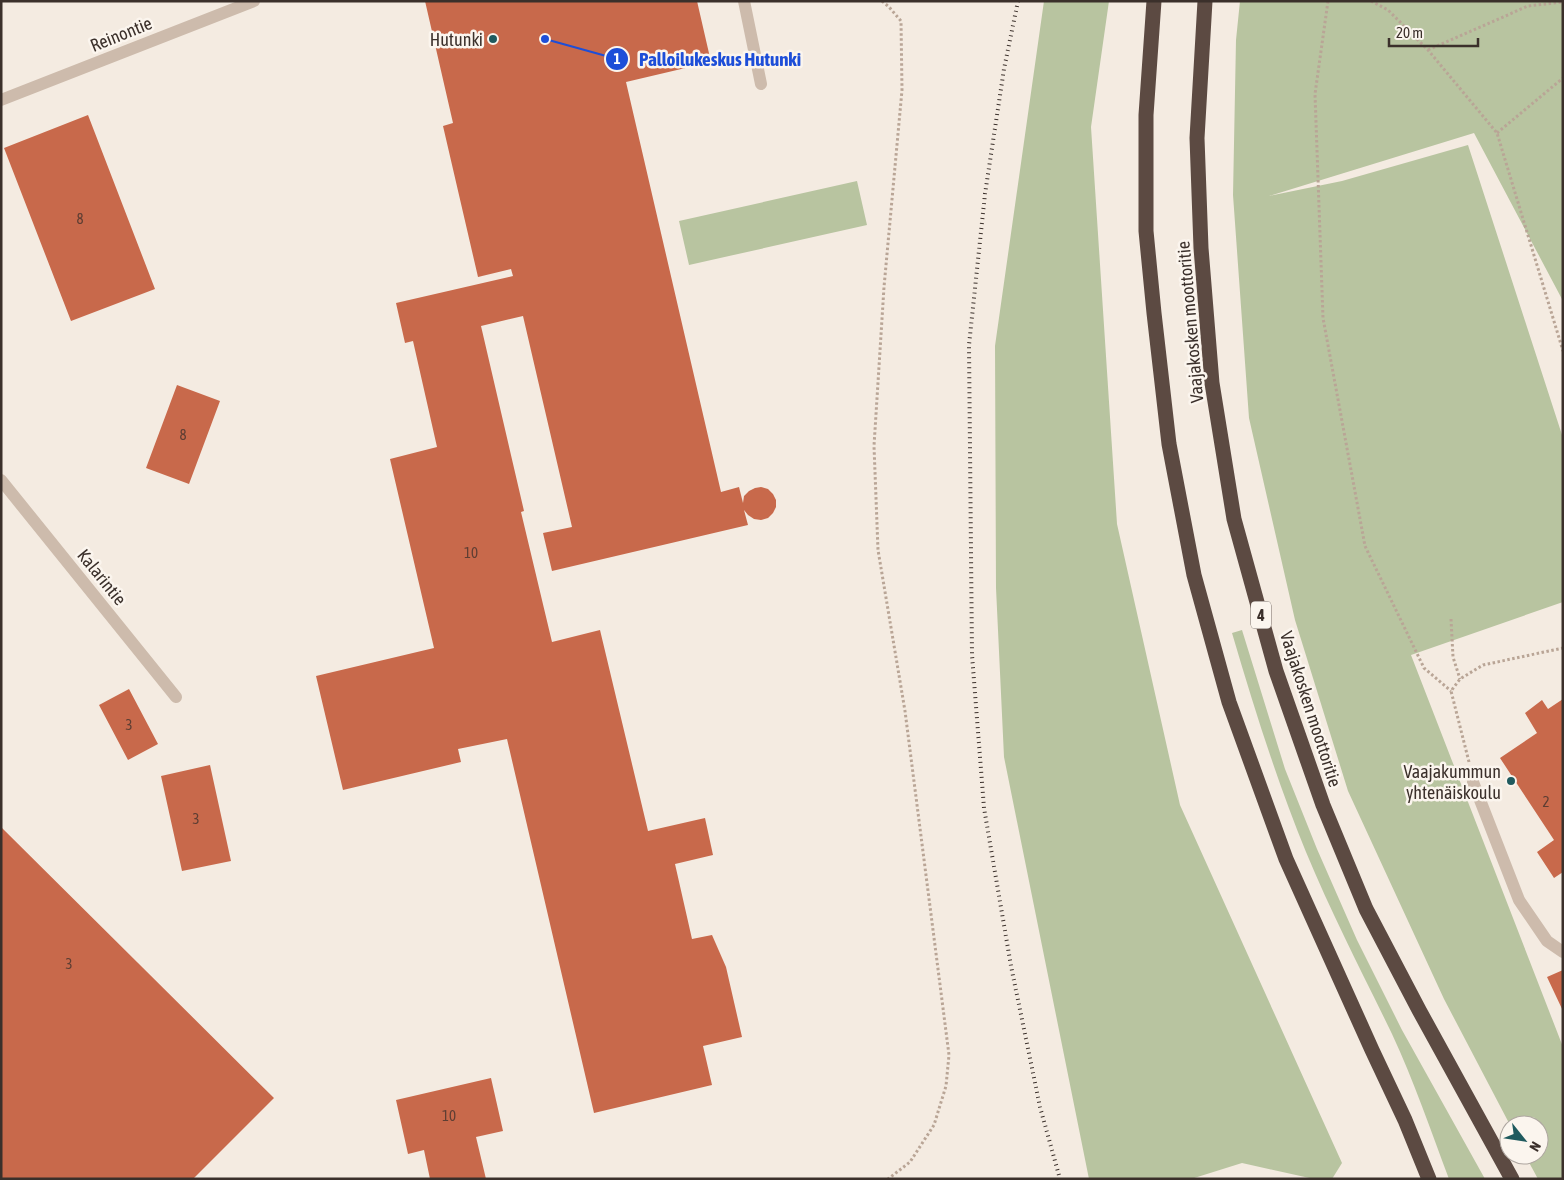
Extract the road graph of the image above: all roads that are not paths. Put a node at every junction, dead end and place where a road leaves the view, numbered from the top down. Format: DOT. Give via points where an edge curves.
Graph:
graph roads {
  1 [pos="254,1"];
  2 [pos="744,1"];
  3 [pos="1154,1"];
  4 [pos="1206,1"];
  5 [pos="761,84"];
  6 [pos="1,100"];
  7 [pos="1,480"];
  8 [pos="176,697"];
  9 [pos="1473,782"];
  10 [pos="1563,952"];
  11 [pos="1430,1179"];
  12 [pos="1512,1179"];
  1 -- 6 [label="street, Reinontie"];
  2 -- 5 [label="street"];
  3 -- 11 [label="highway, Vaajakosken moottoritie" via="1146,115 1146,231 1169,444 1194,575 1229,702 1286,860"];
  4 -- 12 [label="highway, Vaajakosken moottoritie / 4" via="1197,138 1201,248 1212,383 1234,518 1276,671 1323,805 1366,909"];
  7 -- 8 [label="street, Kalarintie"];
  9 -- 10 [label="street" via="1520,900 1547,941"];
}
